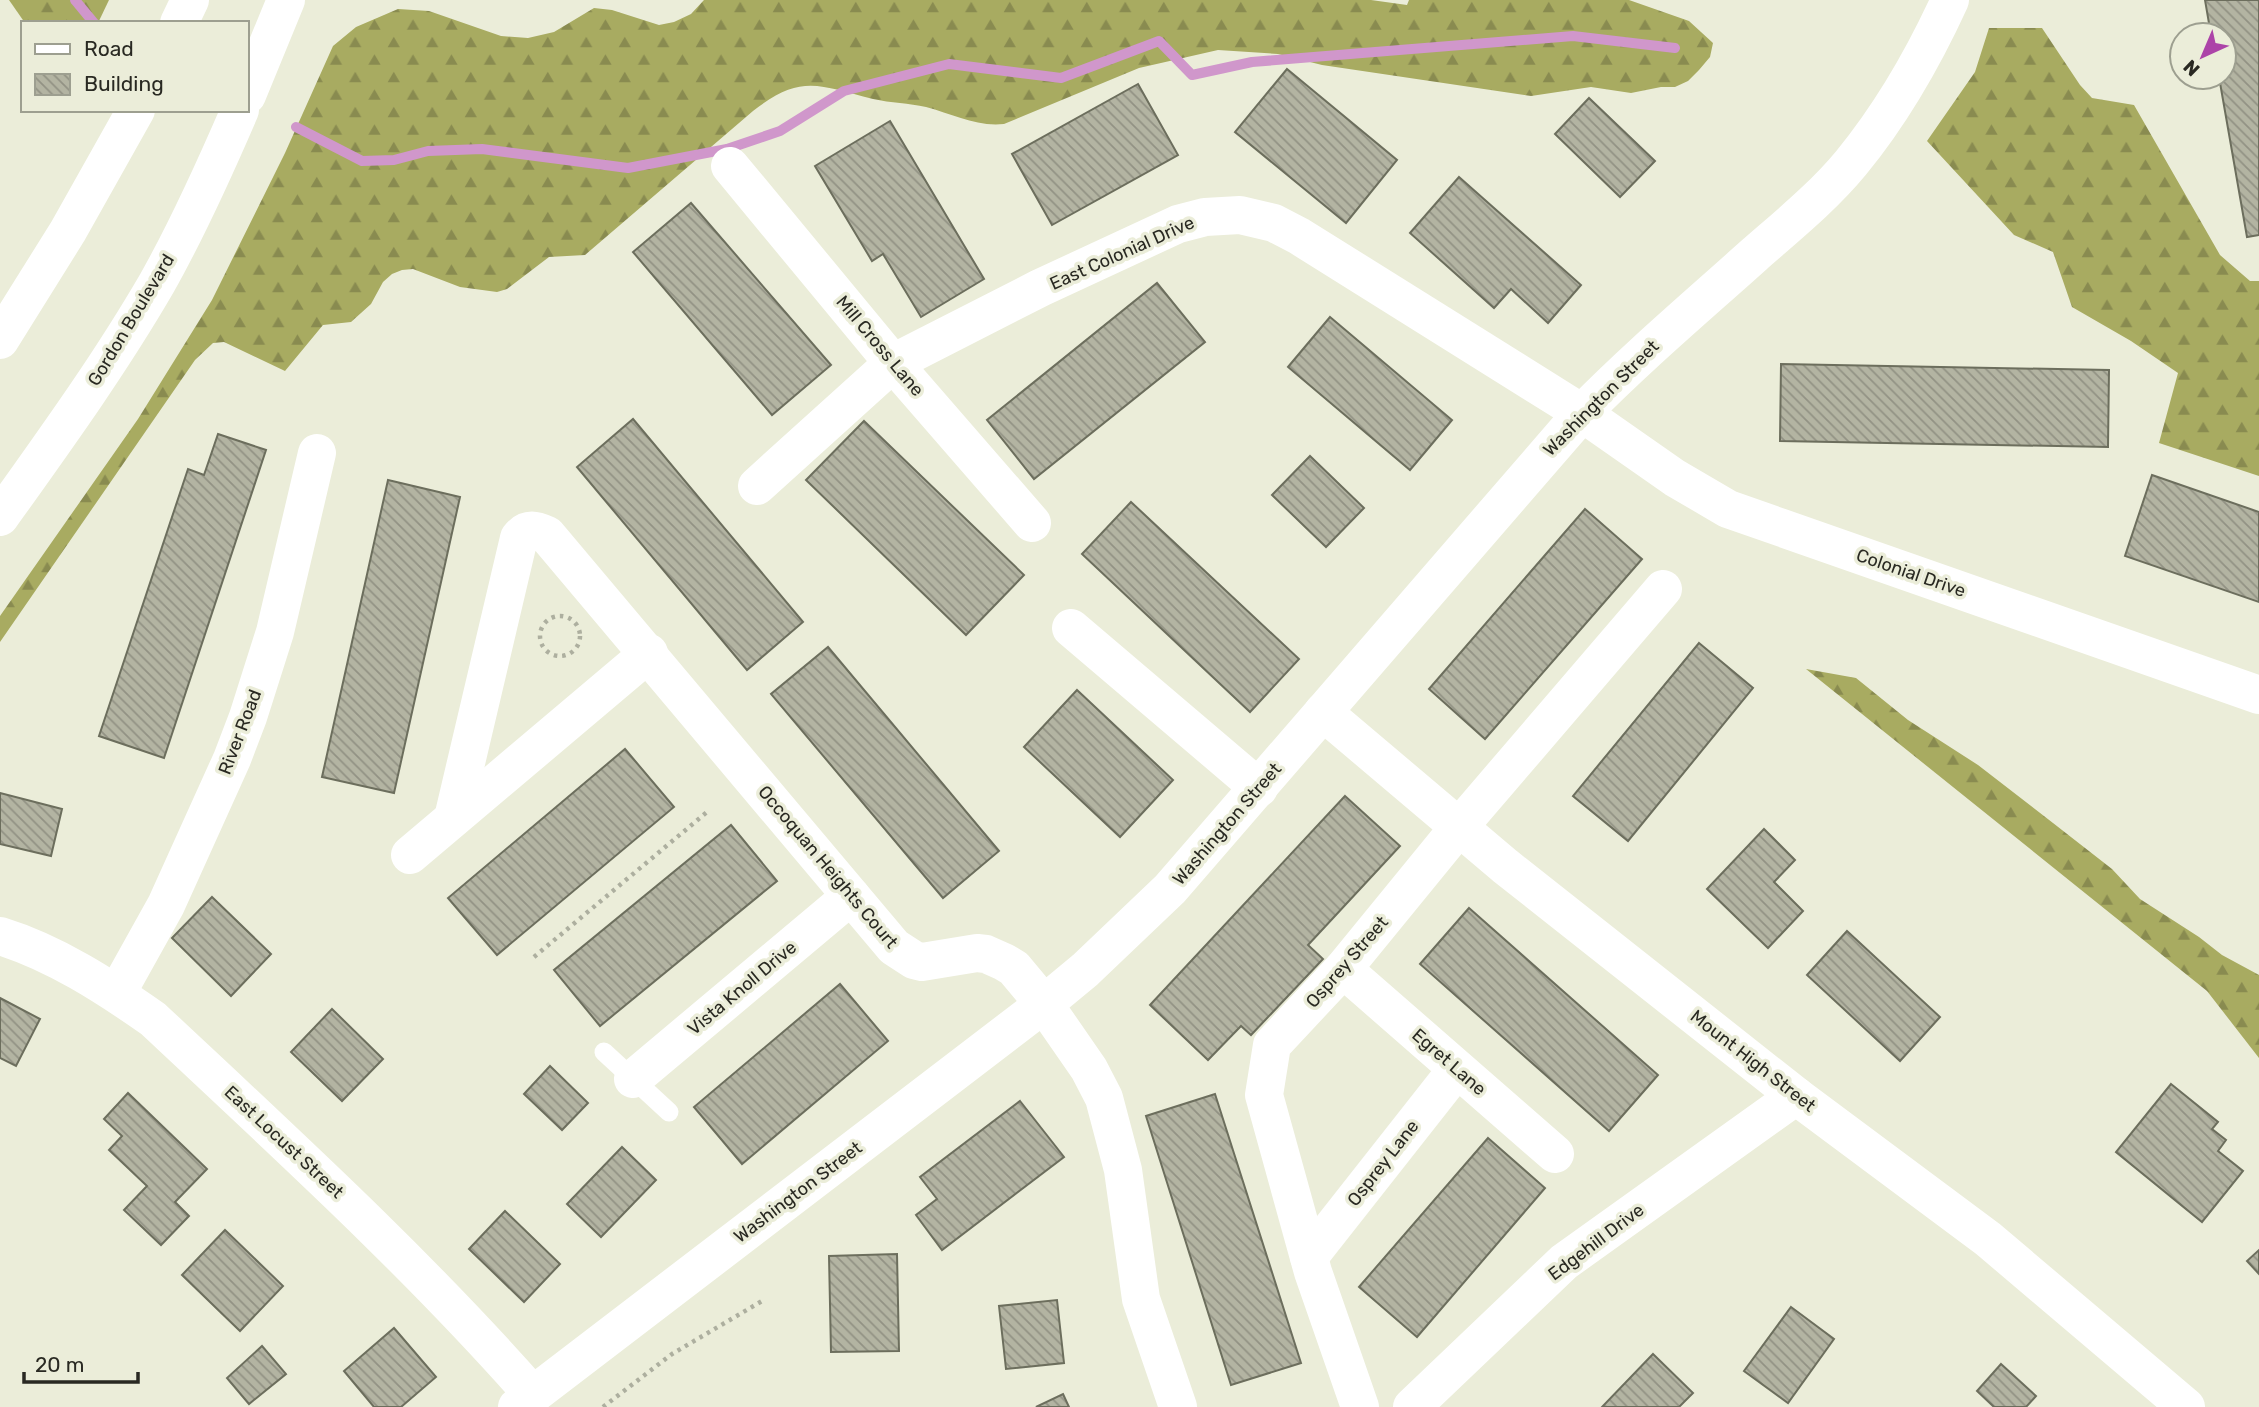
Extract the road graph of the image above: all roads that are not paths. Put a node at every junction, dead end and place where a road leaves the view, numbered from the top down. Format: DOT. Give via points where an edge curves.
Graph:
graph roads {
  1 [pos="190,0"];
  2 [pos="286,0"];
  3 [pos="1950,0"];
  4 [pos="180,21"];
  5 [pos="248,93"];
  6 [pos="135,112"];
  7 [pos="239,112"];
  8 [pos="730,166"];
  9 [pos="0,340"];
  10 [pos="893,363"];
  11 [pos="1582,413"];
  12 [pos="317,453"];
  13 [pos="757,486"];
  14 [pos="0,517"];
  15 [pos="1032,523"];
  16 [pos="1663,589"];
  17 [pos="1071,628"];
  18 [pos="649,653"];
  19 [pos="2259,695"];
  20 [pos="1324,712"];
  21 [pos="1259,788"];
  22 [pos="453,818"];
  23 [pos="1459,827"];
  24 [pos="410,855"];
  25 [pos="851,896"];
  26 [pos="0,936"];
  27 [pos="1343,970"];
  28 [pos="117,993"];
  29 [pos="1044,1004"];
  30 [pos="604,1052"];
  31 [pos="1457,1069"];
  32 [pos="633,1079"];
  33 [pos="1796,1096"];
  34 [pos="669,1112"];
  35 [pos="1555,1154"];
  36 [pos="1309,1256"];
  37 [pos="525,1401"];
  38 [pos="1178,1407"];
  39 [pos="1360,1407"];
  40 [pos="1412,1407"];
  41 [pos="2186,1407"];
  1 -- 4 [label="main road"];
  2 -- 5 [label="main road"];
  3 -- 11 [label="main road, Washington Street" via="1906,86 1857,155 1810,206"];
  6 -- 9 [label="main road"];
  7 -- 14 [label="main road, Gordon Boulevard" via="157,281 86,396"];
  8 -- 10 [label="main road, Mill Cross Lane"];
  10 -- 11 [label="main road, East Colonial Drive" via="1178,224 1240,215 1275,223 1299,236"];
  10 -- 13 [label="main road, East Colonial Drive"];
  10 -- 15 [label="main road, Mill Cross Lane"];
  11 -- 19 [label="main road, Colonial Drive" via="1728,509"];
  11 -- 20 [label="main road, Washington Street"];
  12 -- 28 [label="main road, River Road" via="275,632 248,717 166,905"];
  16 -- 23 [label="main road, Osprey Street"];
  17 -- 21 [label="main road"];
  18 -- 22 [label="main road"];
  18 -- 22 [label="main road, Occoquan Heights Court" via="547,535 523,532"];
  18 -- 25 [label="main road, Occoquan Heights Court"];
  20 -- 21 [label="main road, Washington Street"];
  20 -- 23 [label="main road, Mount High Street"];
  21 -- 29 [label="main road, Washington Street" via="1170,889"];
  22 -- 24 [label="main road"];
  23 -- 27 [label="main road, Osprey Street"];
  23 -- 33 [label="main road, Mount High Street"];
  25 -- 29 [label="main road, Occoquan Heights Court" via="907,956 922,962 986,954 1014,968"];
  25 -- 32 [label="main road, Vista Knoll Drive"];
  26 -- 28 [label="main road, East Locust Street"];
  27 -- 31 [label="main road, Egret Lane"];
  27 -- 36 [label="main road, Osprey Street" via="1272,1045 1264,1095"];
  28 -- 37 [label="main road, East Locust Street" via="153,1019 385,1238 496,1353"];
  29 -- 37 [label="main road, Washington Street"];
  29 -- 38 [label="main road" via="1104,1098 1122,1170 1141,1299"];
  30 -- 32 [label="lane"];
  31 -- 35 [label="main road, Egret Lane"];
  31 -- 36 [label="main road, Osprey Lane"];
  32 -- 34 [label="lane"];
  33 -- 40 [label="main road, Edgehill Drive" via="1564,1262"];
  33 -- 41 [label="main road, Mount High Street" via="1988,1239"];
  36 -- 39 [label="main road, Osprey Street"];
}
